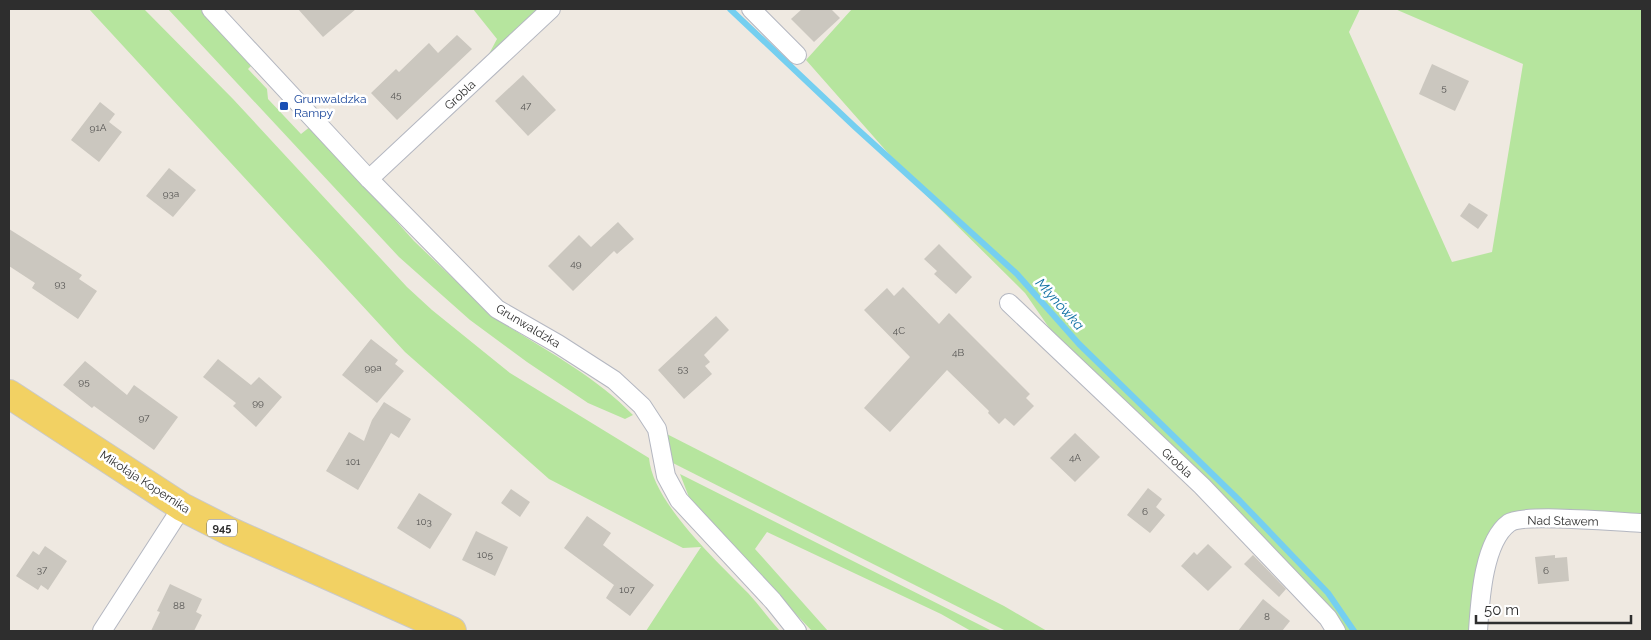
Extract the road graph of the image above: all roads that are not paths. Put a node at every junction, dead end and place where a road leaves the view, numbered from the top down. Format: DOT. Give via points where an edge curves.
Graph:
graph roads {
  1 [pos="211,9"];
  2 [pos="551,9"];
  3 [pos="751,9"];
  4 [pos="797,54"];
  5 [pos="369,179"];
  6 [pos="1010,303"];
  7 [pos="9,394"];
  8 [pos="182,508"];
  9 [pos="1642,523"];
  10 [pos="102,631"];
  11 [pos="452,631"];
  12 [pos="797,631"];
  13 [pos="1336,631"];
  14 [pos="1478,631"];
  1 -- 5 [label="street, Grunwaldzka"];
  2 -- 5 [label="street, Grobla"];
  3 -- 4 [label="street"];
  5 -- 12 [label="street, Grunwaldzka" via="497,309 614,380 642,406 657,429 666,476 679,500"];
  6 -- 13 [label="street, Grobla" via="1202,486 1328,618"];
  7 -- 8 [label="main road, Mikołaja Kopernika / 945"];
  8 -- 10 [label="street"];
  8 -- 11 [label="main road, Mikołaja Kopernika / 945"];
  9 -- 14 [label="street, Nad Stawem" via="1530,518 1510,522 1496,537 1492,548 1484,579"];
}
